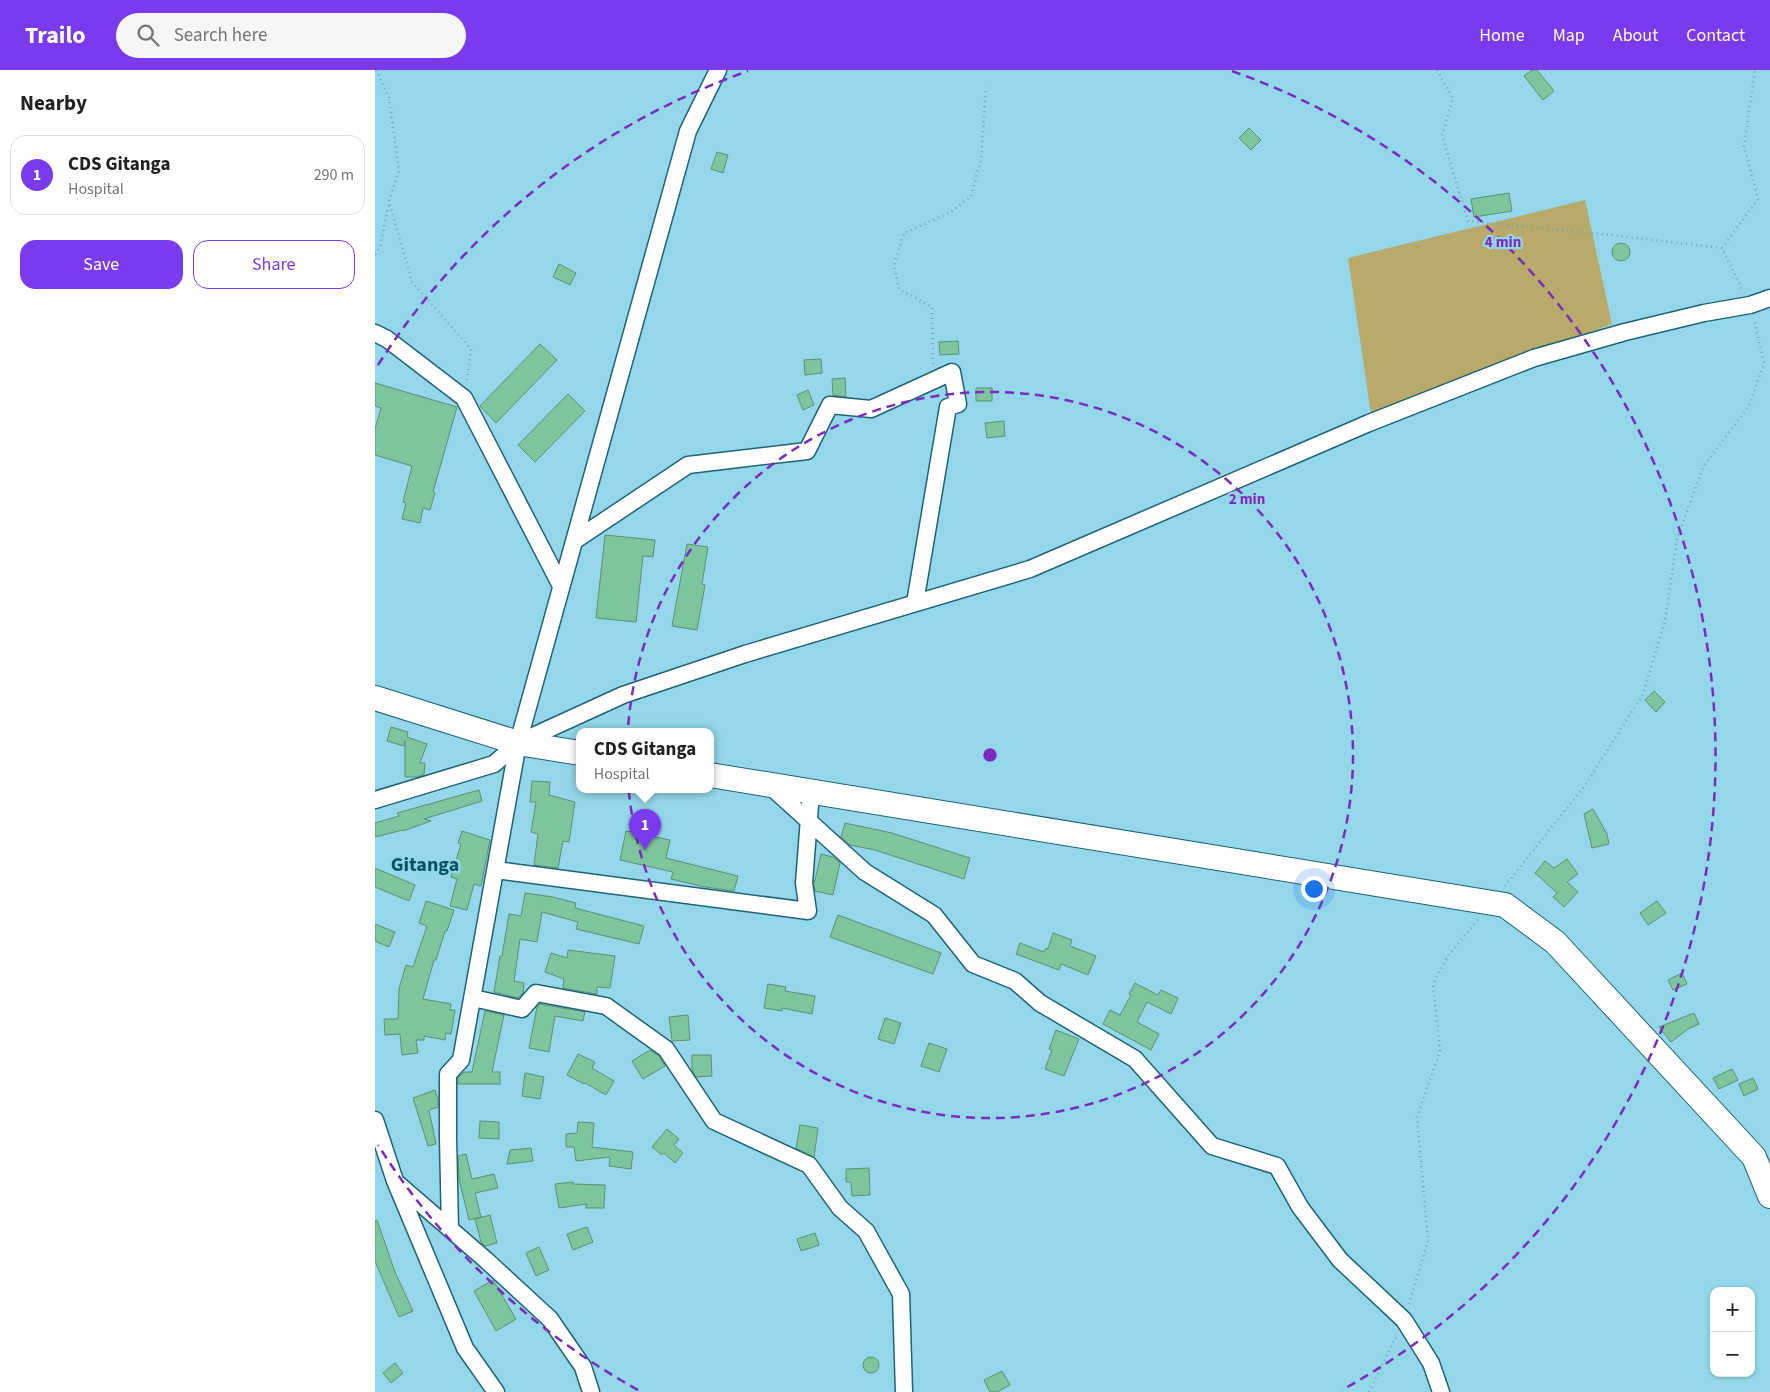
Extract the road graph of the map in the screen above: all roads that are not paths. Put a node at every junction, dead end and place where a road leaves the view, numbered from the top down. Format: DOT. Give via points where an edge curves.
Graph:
graph roads {
  1 [pos="718,70"];
  2 [pos="1770,298"];
  3 [pos="375,333"];
  4 [pos="574,541"];
  5 [pos="561,586"];
  6 [pos="915,603"];
  7 [pos="375,698"];
  8 [pos="518,743"];
  9 [pos="576,752"];
  10 [pos="714,776"];
  11 [pos="769,785"];
  12 [pos="811,792"];
  13 [pos="375,800"];
  14 [pos="808,821"];
  15 [pos="496,870"];
  16 [pos="473,998"];
  17 [pos="375,1120"];
  18 [pos="395,1181"];
  19 [pos="1770,1196"];
  20 [pos="450,1229"];
  21 [pos="906,1391"];
  22 [pos="496,1392"];
  23 [pos="591,1392"];
  24 [pos="1441,1392"];
  1 -- 4 [label="street" via="688,131"];
  2 -- 6 [label="street" via="1625,332 1534,358 1369,423 1030,568"];
  3 -- 5 [label="street" via="464,398"];
  4 -- 5 [label="street"];
  4 -- 6 [label="street" via="688,465 807,451 830,405 871,409 952,372 958,404 948,407"];
  5 -- 8 [label="street"];
  6 -- 8 [label="street" via="745,654 623,696"];
  7 -- 8 [label="main road"];
  8 -- 9 [label="main road"];
  8 -- 13 [label="street" via="494,764"];
  8 -- 15 [label="street"];
  10 -- 11 [label="main road"];
  11 -- 12 [label="main road"];
  11 -- 14 [label="street"];
  12 -- 14 [label="street"];
  12 -- 19 [label="main road" via="1505,905 1555,942 1753,1157"];
  14 -- 15 [label="street" via="804,883 807,912"];
  14 -- 24 [label="street" via="865,872 934,915 973,964 1015,981 1039,1003 1135,1059 1212,1146 1277,1166 1300,1207 1340,1260 1404,1320 1431,1363"];
  15 -- 16 [label="street"];
  16 -- 20 [label="street" via="461,1060 448,1074"];
  16 -- 21 [label="street" via="521,1009 537,993 606,1006 666,1049 714,1120 809,1165 840,1208 866,1231 901,1294"];
  17 -- 18 [label="street"];
  18 -- 20 [label="street"];
  18 -- 22 [label="street" via="465,1348"];
  20 -- 23 [label="street" via="550,1319 583,1366"];
}
